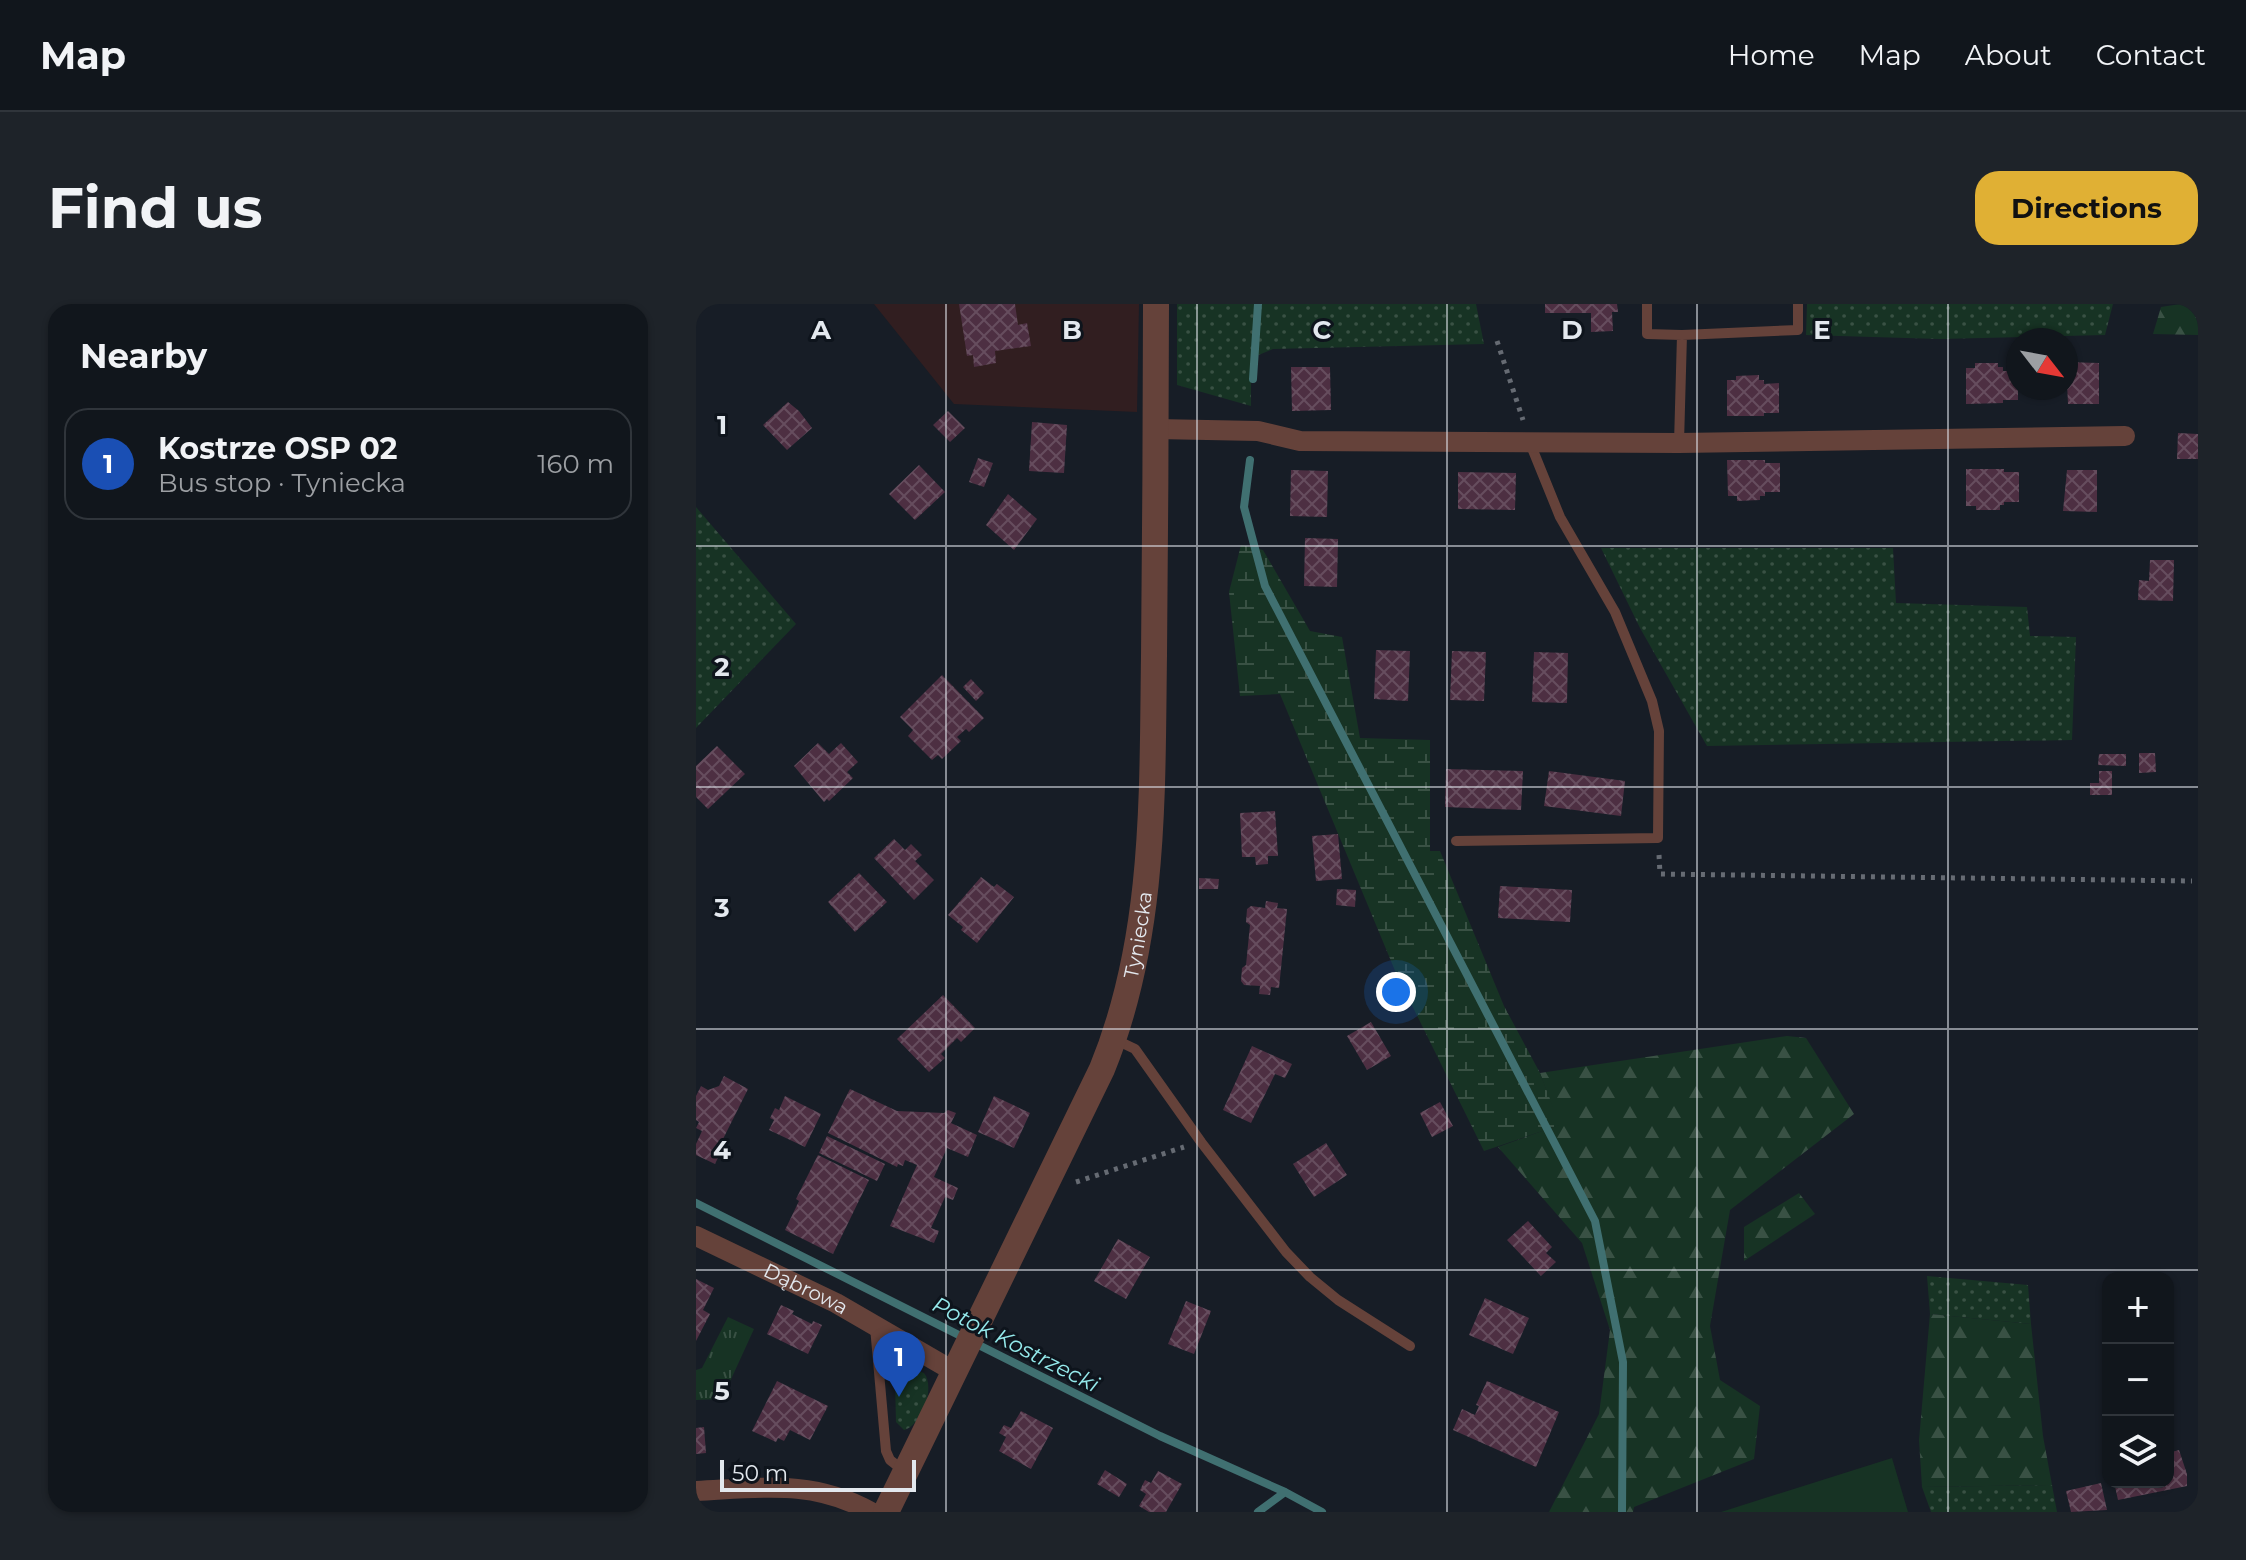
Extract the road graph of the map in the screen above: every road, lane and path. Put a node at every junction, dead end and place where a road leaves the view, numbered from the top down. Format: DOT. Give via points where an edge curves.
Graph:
graph roads {
  1 [pos="1156,304"];
  2 [pos="1647,304"];
  3 [pos="1798,304"];
  4 [pos="1682,335"];
  5 [pos="1497,341"];
  6 [pos="1156,429"];
  7 [pos="2125,436"];
  8 [pos="1529,441"];
  9 [pos="1679,443"];
  10 [pos="1658,834"];
  11 [pos="1456,841"];
  12 [pos="2192,881"];
  13 [pos="1114,1039"];
  14 [pos="1201,1142"];
  15 [pos="1068,1185"];
  16 [pos="696,1236"];
  17 [pos="875,1325"];
  18 [pos="1410,1346"];
  19 [pos="961,1361"];
  20 [pos="906,1472"];
  21 [pos="696,1491"];
  22 [pos="871,1512"];
  23 [pos="886,1512"];
  1 -- 6 [label="street, Tyniecka"];
  2 -- 4 [label="lane" via="1647,334"];
  3 -- 4 [label="lane" via="1798,330"];
  4 -- 9 [label="lane"];
  5 -- 8 [label="path"];
  6 -- 8 [label="street" via="1258,431 1300,441"];
  6 -- 13 [label="street, Tyniecka" via="1150,850 1135,963"];
  7 -- 9 [label="street"];
  8 -- 9 [label="street"];
  8 -- 10 [label="lane" via="1560,517 1615,612 1652,701 1659,731"];
  10 -- 11 [label="lane"];
  10 -- 12 [label="path" via="1660,874"];
  13 -- 14 [label="lane" via="1135,1049"];
  13 -- 19 [label="street, Tyniecka"];
  14 -- 15 [label="path"];
  14 -- 18 [label="lane" via="1310,1277"];
  16 -- 17 [label="street, Dąbrowa"];
  17 -- 19 [label="street, Dąbrowa"];
  17 -- 20 [label="lane" via="886,1451"];
  19 -- 20 [label="street, Tyniecka"];
  20 -- 23 [label="street, Tyniecka"];
  21 -- 22 [label="street" via="818,1490"];
}
